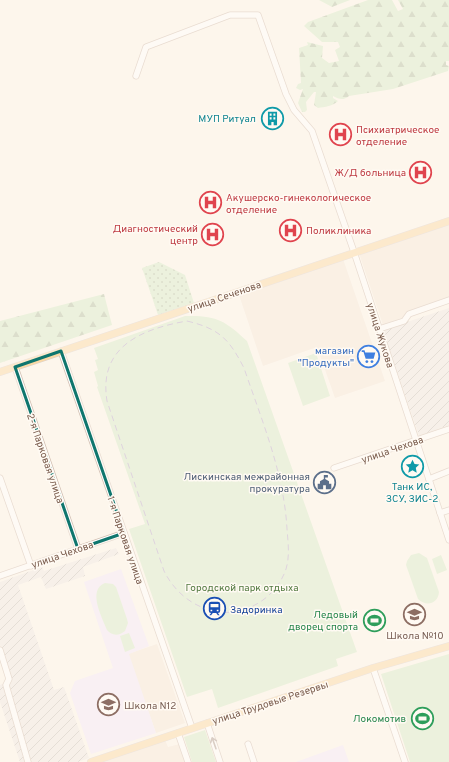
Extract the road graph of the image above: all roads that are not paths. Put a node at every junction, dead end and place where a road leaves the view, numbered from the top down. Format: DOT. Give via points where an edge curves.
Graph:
graph roads {
  1 [pos="136,76"];
  2 [pos="449,221"];
  3 [pos="354,252"];
  4 [pos="449,300"];
  5 [pos="379,330"];
  6 [pos="61,351"];
  7 [pos="15,367"];
  8 [pos="0,372"];
  9 [pos="449,429"];
  10 [pos="416,441"];
  11 [pos="334,468"];
  12 [pos="449,471"];
  13 [pos="0,478"];
  14 [pos="428,479"];
  15 [pos="449,510"];
  16 [pos="440,513"];
  17 [pos="124,533"];
  18 [pos="449,540"];
  19 [pos="78,549"];
  20 [pos="31,566"];
  21 [pos="0,576"];
  22 [pos="449,646"];
  23 [pos="0,650"];
  24 [pos="373,668"];
  25 [pos="207,723"];
  26 [pos="192,728"];
  27 [pos="178,733"];
  28 [pos="248,744"];
  29 [pos="28,762"];
  30 [pos="91,762"];
  31 [pos="188,762"];
  32 [pos="220,762"];
  33 [pos="254,762"];
  34 [pos="405,762"];
  1 -- 3 [label="street, улица Жукова" via="146,47 230,15 258,15 286,94 294,110 312,131"];
  2 -- 3 [label="main road, улица Сеченова"];
  3 -- 5 [label="street, улица Жукова"];
  3 -- 6 [label="main road, улица Сеченова"];
  4 -- 5 [label="street" via="409,314 404,322"];
  5 -- 10 [label="street, улица Жукова"];
  6 -- 7 [label="main road, улица Сеченова"];
  6 -- 17 [label="street, 1-я Парковая улица"];
  7 -- 8 [label="main road, улица Сеченова"];
  7 -- 19 [label="street, 2-я Парковая улица"];
  9 -- 10 [label="street, улица Чехова"];
  10 -- 11 [label="street, улица Чехова"];
  10 -- 14 [label="street, улица Жукова"];
  12 -- 14 [label="street"];
  13 -- 20 [label="street"];
  14 -- 16 [label="street, улица Жукова"];
  15 -- 16 [label="street"];
  16 -- 18 [label="street, улица Жукова"];
  17 -- 19 [label="street, улица Чехова"];
  17 -- 26 [label="street, 1-я Парковая улица"];
  19 -- 20 [label="street, улица Чехова"];
  20 -- 21 [label="street, улица Чехова"];
  22 -- 24 [label="main road, улица Трудовые Резервы"];
  23 -- 29 [label="street" via="9,679 6,685"];
  24 -- 25 [label="main road, улица Трудовые Резервы"];
  24 -- 34 [label="street"];
  25 -- 26 [label="main road, улица Трудовые Резервы"];
  32 -- 25 [label="street, one-way"];
  26 -- 27 [label="main road, улица Трудовые Резервы"];
  27 -- 30 [label="main road, улица Трудовые Резервы"];
  27 -- 31 [label="street"];
  28 -- 33 [label="street"];
}
